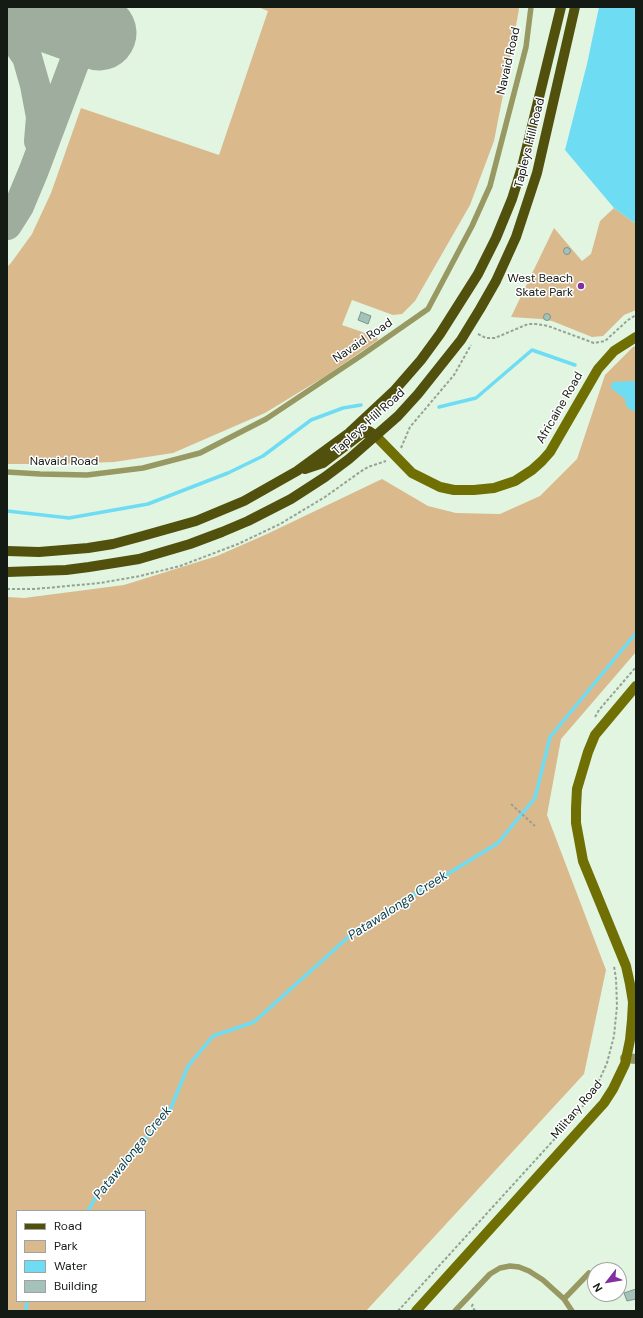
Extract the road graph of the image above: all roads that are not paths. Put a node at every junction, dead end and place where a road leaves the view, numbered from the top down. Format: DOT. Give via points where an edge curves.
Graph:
graph roads {
  1 [pos="531,7"];
  2 [pos="561,7"];
  3 [pos="575,7"];
  4 [pos="636,337"];
  5 [pos="376,436"];
  6 [pos="7,472"];
  7 [pos="297,472"];
  8 [pos="7,551"];
  9 [pos="7,572"];
  10 [pos="636,686"];
  11 [pos="625,1058"];
  12 [pos="636,1059"];
  13 [pos="587,1275"];
  14 [pos="564,1299"];
  15 [pos="416,1311"];
  16 [pos="455,1311"];
  17 [pos="572,1311"];
  1 -- 6 [label="lane, Navaid Road" via="526,46 490,186 428,309 266,419 200,453 143,468 87,475"];
  2 -- 7 [label="main road, Tapleys Hill Road" via="522,167 496,238 478,274 421,360 386,399 349,433"];
  3 -- 5 [label="main road, Tapleys Hill Road" via="537,173 516,237 496,281 461,340 418,394"];
  4 -- 5 [label="street, Africaine Road" via="614,351 598,369 550,452 542,461 515,480 494,488 454,490 440,487 412,473"];
  5 -- 7 [label="main road" via="369,431 361,434 323,463"];
  5 -- 9 [label="main road, Tapleys Hill Road" via="325,478 291,499 248,521 197,542 139,559 90,567"];
  7 -- 8 [label="main road, Tapleys Hill Road" via="244,501 174,528 88,548 39,552"];
  10 -- 11 [label="street, Military Road" via="595,735 577,789 576,808 583,861 626,966 630,984 632,1020"];
  11 -- 12 [label="street"];
  11 -- 15 [label="street, Military Road" via="619,1078 604,1103"];
  13 -- 14 [label="lane"];
  14 -- 16 [label="lane" via="529,1271 510,1266 490,1274"];
  14 -- 17 [label="lane"];
}
